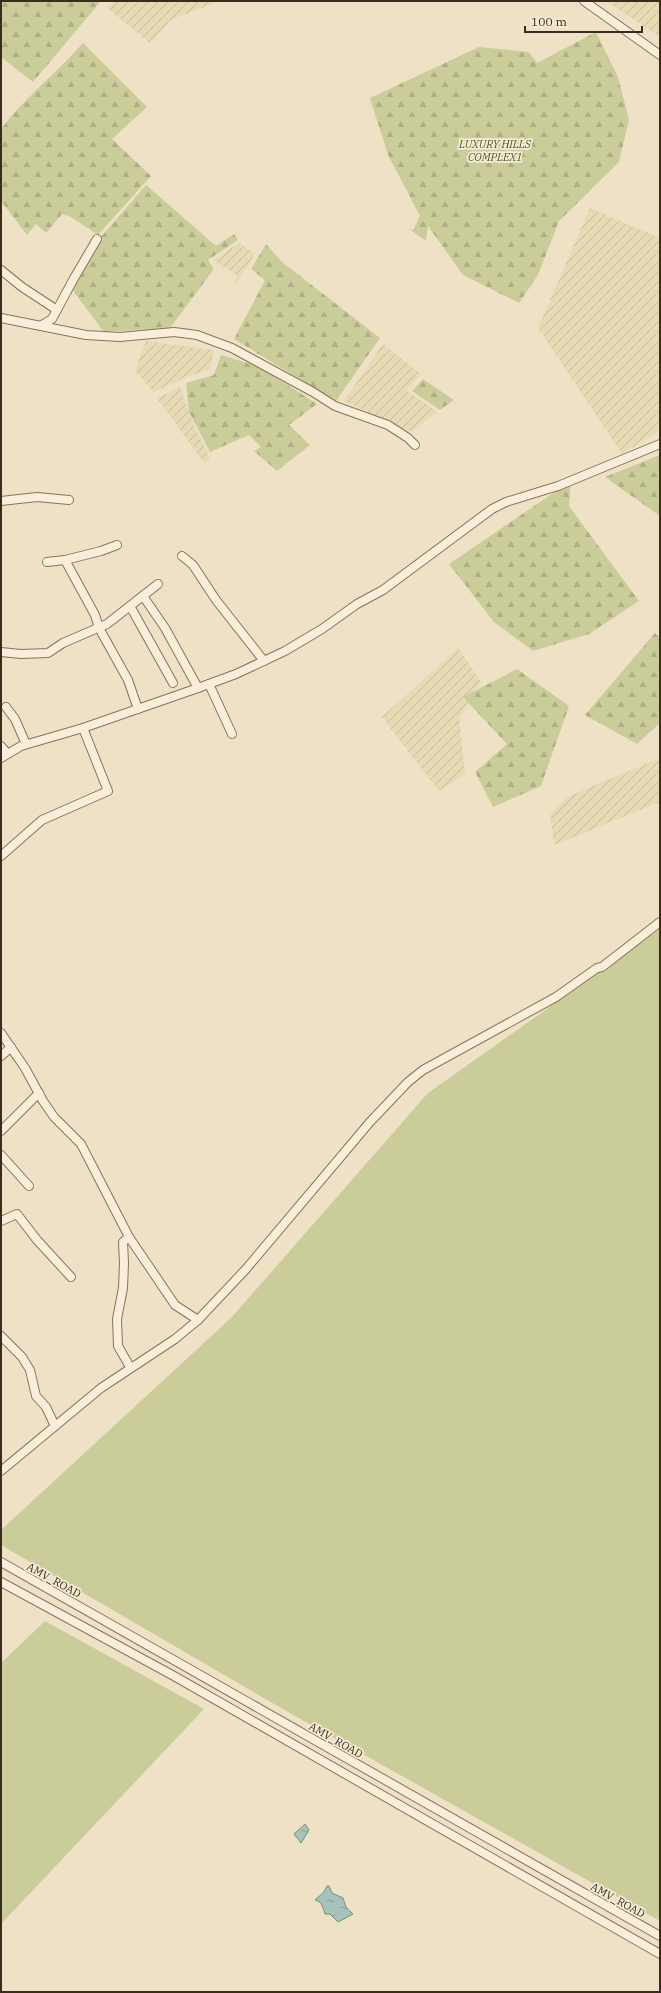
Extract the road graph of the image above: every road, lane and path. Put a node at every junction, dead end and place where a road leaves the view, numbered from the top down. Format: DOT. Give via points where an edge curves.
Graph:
graph roads {
  1 [pos="584,1"];
  2 [pos="660,54"];
  3 [pos="97,239"];
  4 [pos="1,270"];
  5 [pos="57,310"];
  6 [pos="1,318"];
  7 [pos="42,325"];
  8 [pos="660,444"];
  9 [pos="415,445"];
  10 [pos="69,500"];
  11 [pos="1,501"];
  12 [pos="118,545"];
  13 [pos="182,556"];
  14 [pos="65,560"];
  15 [pos="47,562"];
  16 [pos="158,584"];
  17 [pos="143,596"];
  18 [pos="130,606"];
  19 [pos="99,628"];
  20 [pos="1,652"];
  21 [pos="264,661"];
  22 [pos="173,683"];
  23 [pos="210,684"];
  24 [pos="198,688"];
  25 [pos="6,707"];
  26 [pos="138,708"];
  27 [pos="83,728"];
  28 [pos="232,734"];
  29 [pos="26,744"];
  30 [pos="1,746"];
  31 [pos="4,755"];
  32 [pos="1,856"];
  33 [pos="660,922"];
  34 [pos="1,1033"];
  35 [pos="11,1047"];
  36 [pos="1,1056"];
  37 [pos="39,1094"];
  38 [pos="1,1131"];
  39 [pos="1,1155"];
  40 [pos="29,1186"];
  41 [pos="1,1221"];
  42 [pos="129,1237"];
  43 [pos="71,1277"];
  44 [pos="198,1320"];
  45 [pos="1,1336"];
  46 [pos="130,1368"];
  47 [pos="55,1426"];
  48 [pos="1,1471"];
  49 [pos="1,1562"];
  50 [pos="1,1582"];
  51 [pos="98,1617"];
  52 [pos="117,1629"];
  53 [pos="91,1630"];
  54 [pos="111,1641"];
  55 [pos="660,1936"];
  56 [pos="660,1954"];
  1 -- 2 [label="street"];
  3 -- 5 [label="street"];
  4 -- 5 [label="street" via="22,288"];
  5 -- 7 [label="street" via="52,319"];
  6 -- 7 [label="street"];
  7 -- 9 [label="street" via="86,335 120,337 174,332 197,335 232,348 335,406 388,425"];
  8 -- 21 [label="street" via="558,486 506,502 492,509 383,590 357,604 322,629"];
  10 -- 11 [label="street" via="37,497"];
  12 -- 14 [label="street"];
  13 -- 21 [label="street" via="193,565 216,600"];
  14 -- 15 [label="street"];
  14 -- 19 [label="street" via="95,615"];
  16 -- 17 [label="street"];
  17 -- 18 [label="street"];
  17 -- 24 [label="street" via="165,628"];
  18 -- 19 [label="street"];
  18 -- 22 [label="street"];
  19 -- 20 [label="street" via="62,643 48,653"];
  19 -- 26 [label="street" via="128,680"];
  21 -- 23 [label="street"];
  23 -- 24 [label="street"];
  23 -- 28 [label="street"];
  24 -- 26 [label="street"];
  25 -- 29 [label="street" via="15,719"];
  26 -- 27 [label="street"];
  27 -- 29 [label="street"];
  27 -- 32 [label="street" via="108,792 42,820"];
  29 -- 31 [label="street"];
  30 -- 31 [label="street"];
  33 -- 44 [label="street" via="602,967 556,997 423,1070 408,1082 339,1158 246,1269"];
  34 -- 35 [label="street"];
  35 -- 36 [label="street"];
  35 -- 37 [label="street"];
  37 -- 38 [label="street"];
  37 -- 42 [label="street" via="54,1117 81,1144"];
  39 -- 40 [label="street"];
  41 -- 43 [label="street" via="17,1214"];
  42 -- 44 [label="street" via="175,1305"];
  42 -- 46 [label="street" via="123,1242 123,1288 117,1319 118,1346"];
  44 -- 46 [label="street"];
  45 -- 47 [label="street" via="22,1357 30,1370 36,1396 46,1407"];
  46 -- 47 [label="street"];
  47 -- 48 [label="street"];
  49 -- 51 [label="street, AMV_ROAD"];
  50 -- 53 [label="street"];
  51 -- 52 [label="street, AMV_ROAD"];
  51 -- 53 [label="street"];
  52 -- 54 [label="street" via="112,1634"];
  52 -- 55 [label="street, AMV_ROAD"];
  53 -- 54 [label="street"];
  54 -- 56 [label="street"];
}
